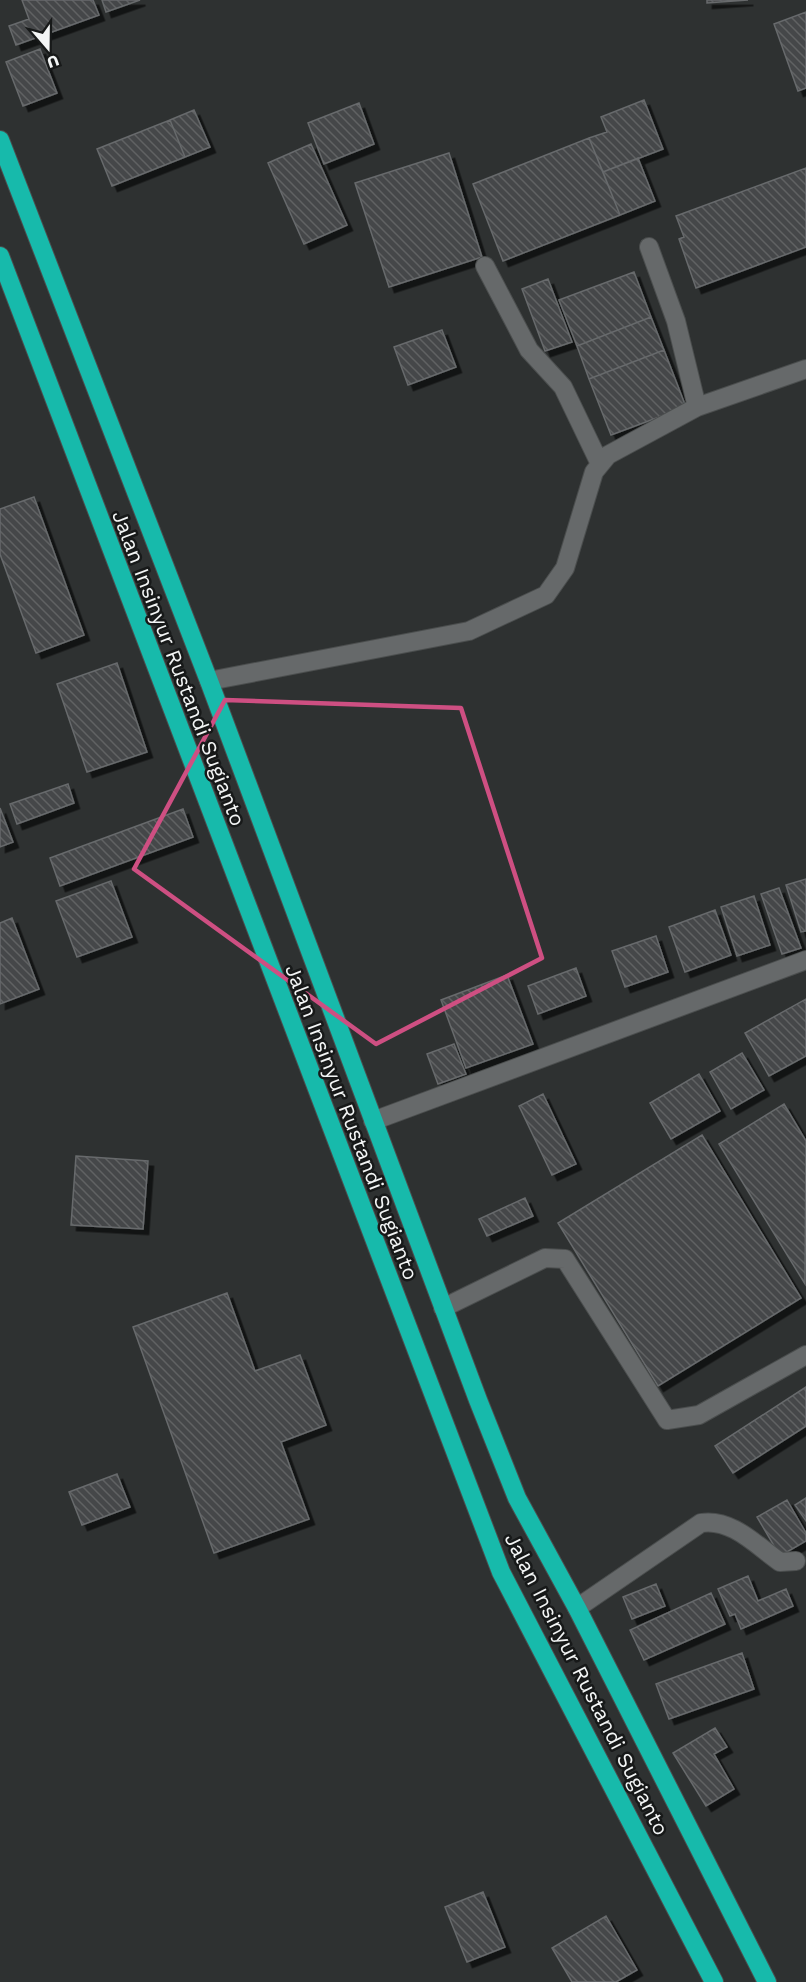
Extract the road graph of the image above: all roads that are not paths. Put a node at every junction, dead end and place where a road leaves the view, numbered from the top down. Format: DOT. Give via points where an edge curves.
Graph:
graph roads {
  1 [pos="0,140"];
  2 [pos="649,247"];
  3 [pos="0,256"];
  4 [pos="485,266"];
  5 [pos="806,369"];
  6 [pos="697,407"];
  7 [pos="600,464"];
  8 [pos="209,681"];
  9 [pos="806,960"];
  10 [pos="373,1121"];
  11 [pos="443,1308"];
  12 [pos="806,1355"];
  13 [pos="796,1561"];
  14 [pos="577,1608"];
  15 [pos="714,1982"];
  16 [pos="767,1982"];
  1 -- 8 [label="highway"];
  2 -- 6 [label="street" via="676,321"];
  3 -- 15 [label="highway, Jalan Insinyur Rustandi Sugianto" via="501,1572"];
  4 -- 7 [label="street" via="529,350 563,387"];
  5 -- 6 [label="street"];
  6 -- 7 [label="street" via="608,454"];
  7 -- 8 [label="street" via="594,472 565,568 546,595 469,631"];
  8 -- 10 [label="highway"];
  9 -- 10 [label="street"];
  10 -- 11 [label="highway"];
  11 -- 12 [label="street" via="544,1258 565,1259 667,1420 699,1415"];
  11 -- 14 [label="highway" via="517,1498"];
  13 -- 14 [label="street" via="780,1562 749,1536 712,1521 701,1523"];
  14 -- 16 [label="highway"];
}
